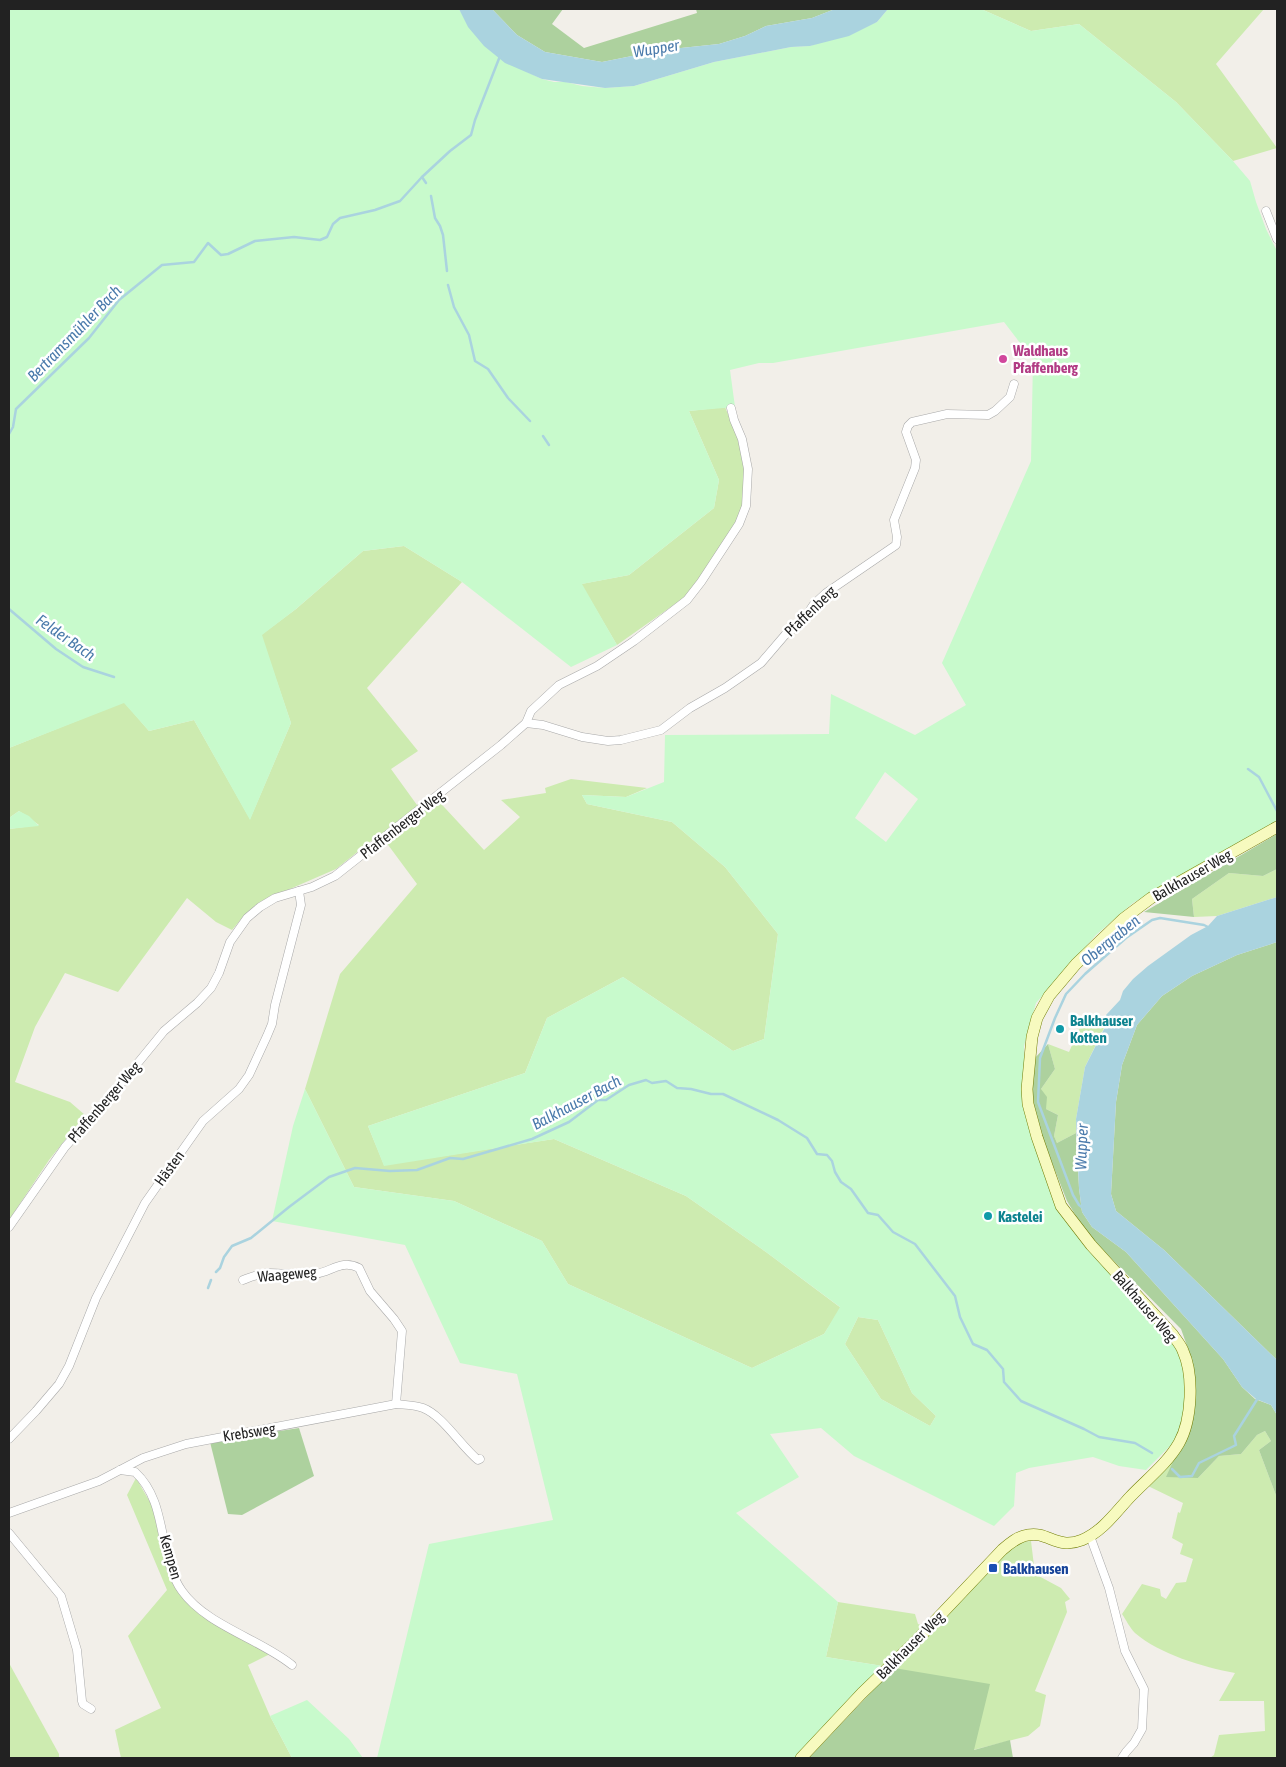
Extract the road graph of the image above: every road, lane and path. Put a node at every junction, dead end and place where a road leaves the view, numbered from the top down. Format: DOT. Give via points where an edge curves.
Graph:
graph roads {
  1 [pos="1266,211"];
  2 [pos="1277,239"];
  3 [pos="1014,384"];
  4 [pos="731,408"];
  5 [pos="526,723"];
  6 [pos="1277,827"];
  7 [pos="299,891"];
  8 [pos="9,1227"];
  9 [pos="242,1280"];
  10 [pos="396,1404"];
  11 [pos="9,1439"];
  12 [pos="480,1459"];
  13 [pos="120,1470"];
  14 [pos="9,1513"];
  15 [pos="9,1533"];
  16 [pos="1090,1536"];
  17 [pos="292,1665"];
  18 [pos="91,1709"];
  19 [pos="801,1758"];
  20 [pos="1122,1758"];
  1 -- 2 [label="street"];
  3 -- 5 [label="street, Pfaffenberg" via="1010,397 988,415 947,414 912,422 908,426 906,432 916,460 894,520 896,545 826,593 761,663 661,730 602,741"];
  4 -- 5 [label="street, Pfaffenberger Weg" via="742,438 748,470 746,506 739,524 687,600 607,660 560,685 531,711"];
  5 -- 7 [label="street, Pfaffenberger Weg" via="335,876"];
  6 -- 16 [label="main road, Balkhauser Weg" via="1151,898 1123,919 1060,982 1041,1009 1034,1028 1028,1104 1058,1199 1090,1245 1173,1335 1184,1352 1188,1372 1188,1416 1179,1442 1102,1527"];
  7 -- 8 [label="street, Pfaffenberger Weg" via="269,902 246,918 230,942 211,988 164,1031 81,1129"];
  7 -- 11 [label="street, Hästen" via="301,905 272,1024 248,1075 236,1093 203,1121 152,1191 96,1298 59,1384"];
  9 -- 10 [label="street, Waageweg" via="269,1273 317,1274 345,1264 359,1268 370,1291 402,1331"];
  10 -- 12 [label="street, Krebsweg" via="429,1411"];
  10 -- 13 [label="street, Krebsweg" via="197,1441 144,1458"];
  13 -- 14 [label="street, Krebsweg"];
  13 -- 17 [label="street, Kempen" via="135,1472 149,1492 161,1523 171,1569 187,1597 214,1618"];
  15 -- 18 [label="street" via="61,1596 76,1650 82,1701"];
  16 -- 19 [label="main road, Balkhauser Weg" via="1064,1544 1028,1534 1007,1546"];
  16 -- 20 [label="street" via="1109,1588 1125,1651 1144,1689 1142,1729"];
}
